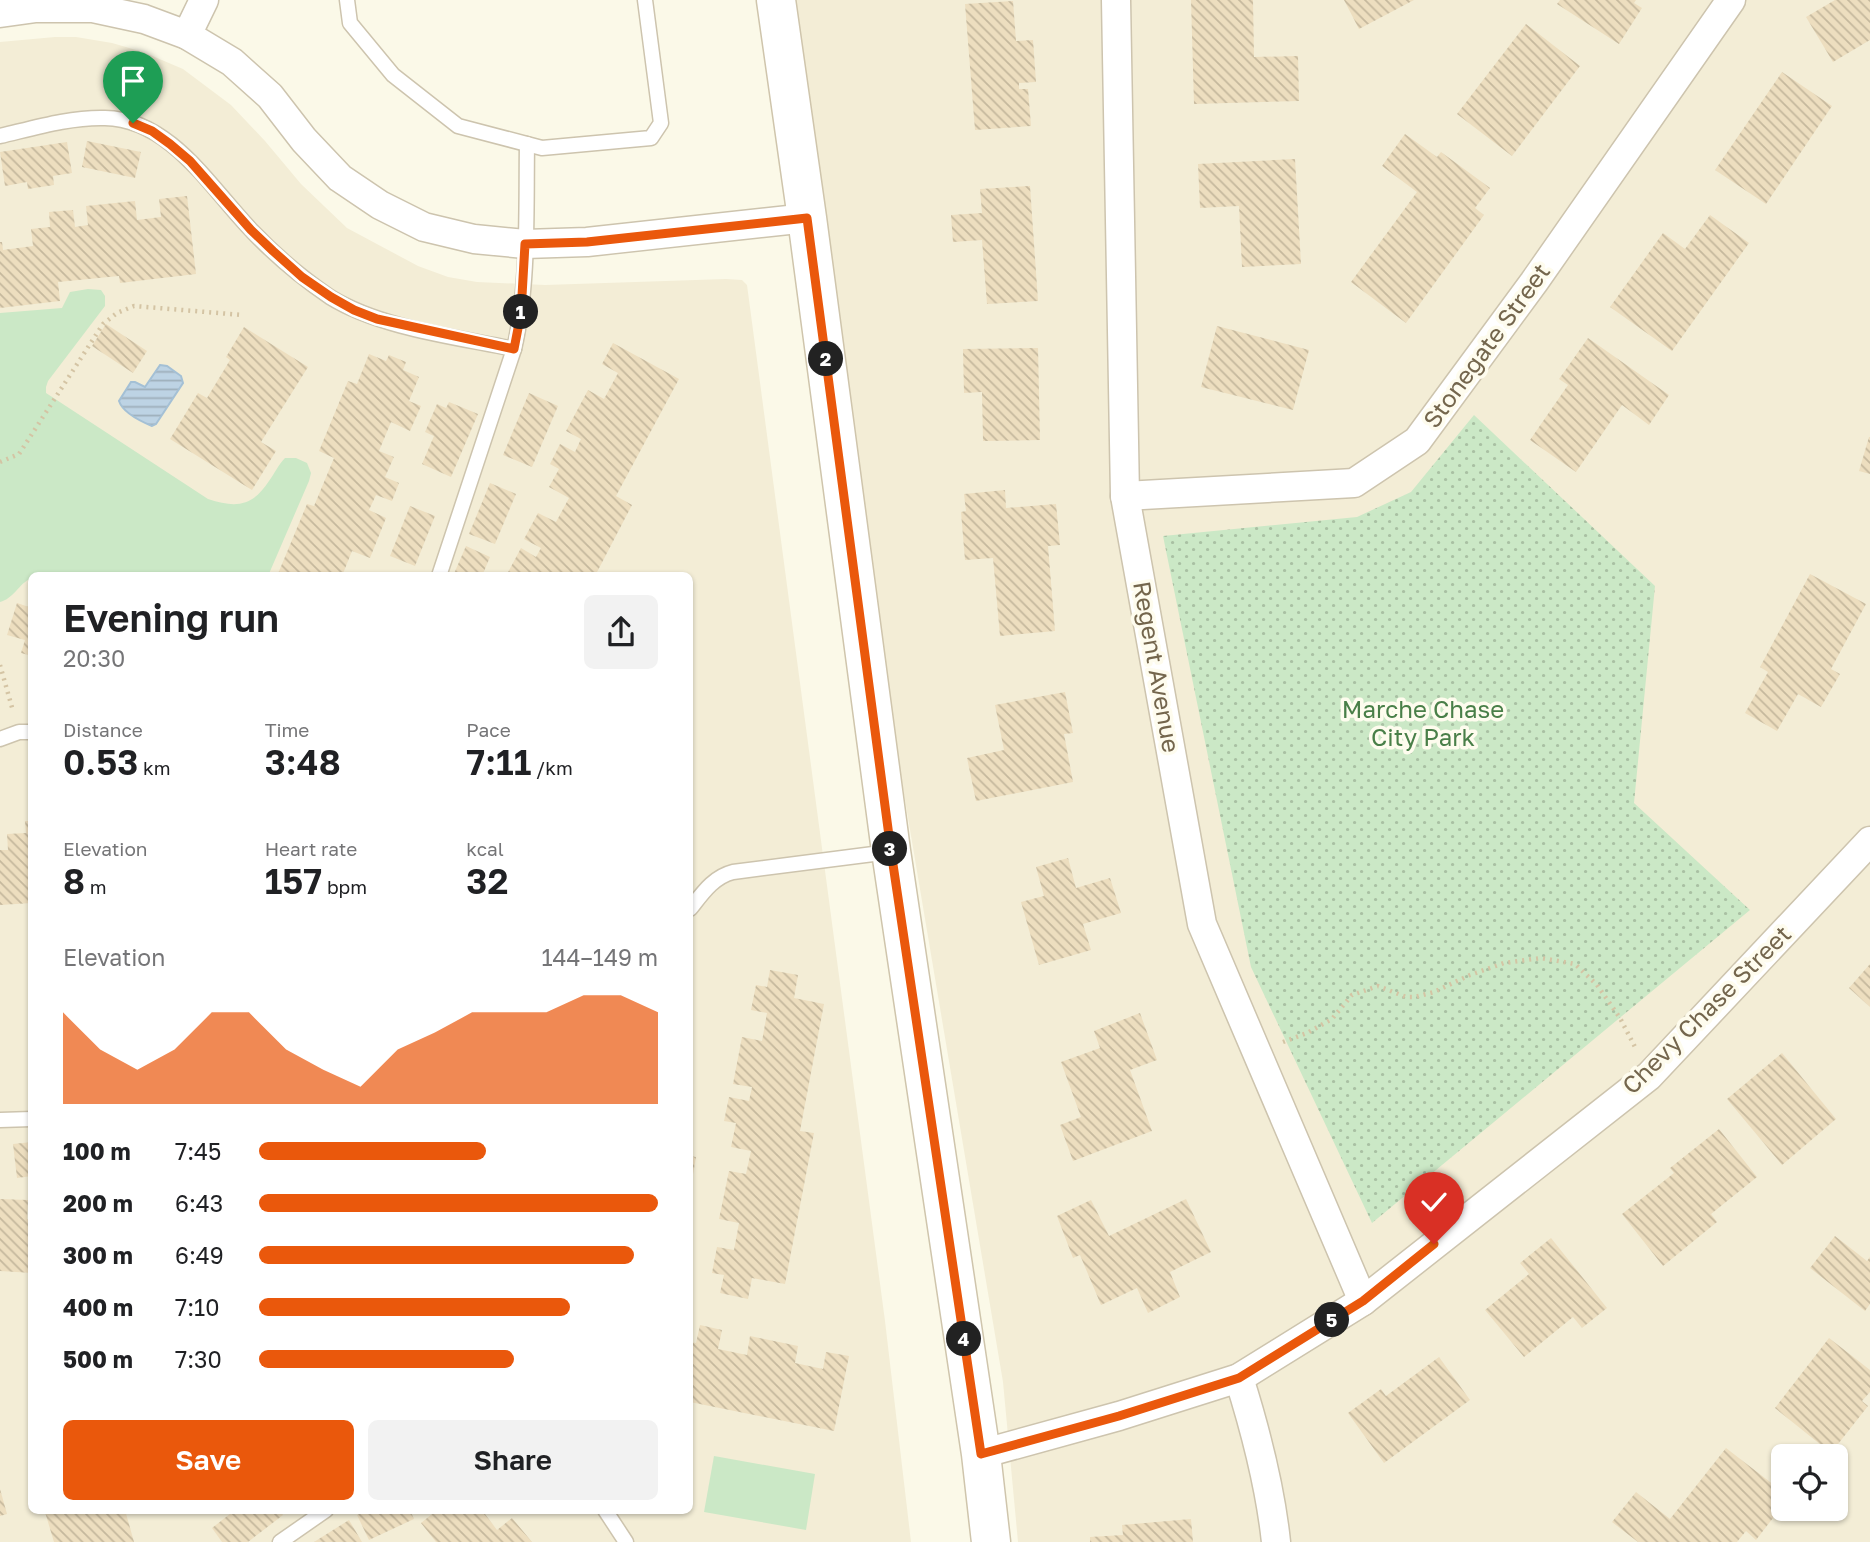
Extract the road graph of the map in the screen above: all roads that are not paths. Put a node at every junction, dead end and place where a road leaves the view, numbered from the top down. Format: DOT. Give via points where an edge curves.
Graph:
graph roads {
  1 [pos="204,0"];
  2 [pos="347,0"];
  3 [pos="645,0"];
  4 [pos="776,0"];
  5 [pos="1116,0"];
  6 [pos="1731,0"];
  7 [pos="0,13"];
  8 [pos="187,35"];
  9 [pos="0,136"];
  10 [pos="527,144"];
  11 [pos="807,218"];
  12 [pos="525,244"];
  13 [pos="514,349"];
  14 [pos="1125,496"];
  15 [pos="440,572"];
  16 [pos="25,732"];
  17 [pos="0,739"];
  18 [pos="1870,841"];
  19 [pos="891,851"];
  20 [pos="693,905"];
  21 [pos="28,1119"];
  22 [pos="0,1120"];
  23 [pos="1363,1301"];
  24 [pos="1239,1378"];
  25 [pos="981,1454"];
  26 [pos="320,1514"];
  27 [pos="608,1514"];
  28 [pos="280,1542"];
  29 [pos="626,1542"];
  30 [pos="990,1542"];
  31 [pos="1276,1542"];
  1 -- 8 [label="street"];
  2 -- 10 [label="lane" via="350,23 393,75 457,126"];
  3 -- 10 [label="lane" via="661,123 651,138 542,148"];
  4 -- 11 [label="main road"];
  5 -- 14 [label="street, Regent Avenue"];
  6 -- 14 [label="street, Stonegate Street" via="1417,441 1354,483"];
  7 -- 8 [label="street" via="93,8 144,19"];
  8 -- 12 [label="street" via="232,62 270,96 340,178 380,205 424,227 474,239"];
  9 -- 13 [label="lane" via="81,118 133,123 152,131 190,161 251,230 331,297 377,319"];
  10 -- 12 [label="lane"];
  11 -- 12 [label="street" via="587,242"];
  11 -- 19 [label="main road"];
  12 -- 13 [label="lane"];
  13 -- 15 [label="lane"];
  14 -- 23 [label="street, Regent Avenue" via="1202,924"];
  16 -- 17 [label="lane"];
  18 -- 23 [label="street, Chevy Chase Street" via="1649,1076"];
  19 -- 20 [label="lane" via="722,875"];
  19 -- 25 [label="main road"];
  21 -- 22 [label="lane"];
  23 -- 24 [label="street, Chevy Chase Street"];
  24 -- 25 [label="street, Chevy Chase Street"];
  24 -- 31 [label="street" via="1266,1473"];
  25 -- 30 [label="main road"];
  26 -- 28 [label="lane"];
  27 -- 29 [label="lane"];
}
